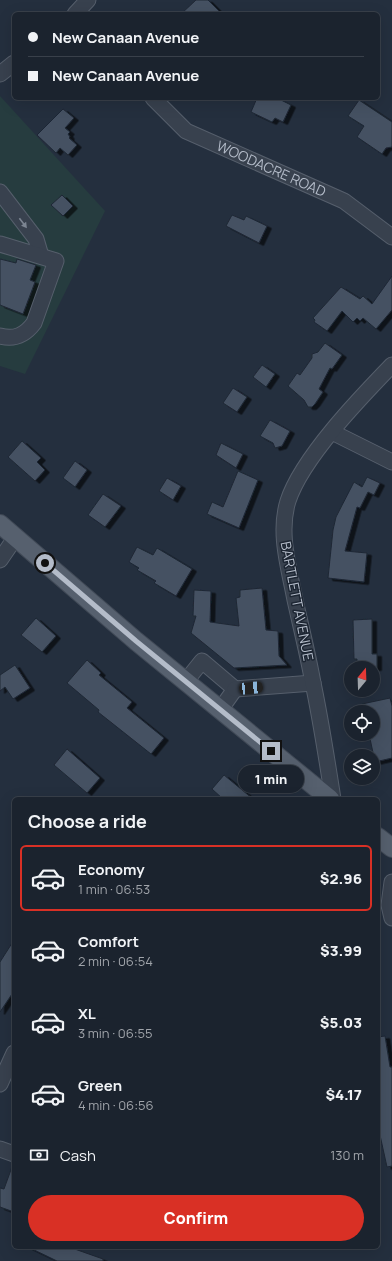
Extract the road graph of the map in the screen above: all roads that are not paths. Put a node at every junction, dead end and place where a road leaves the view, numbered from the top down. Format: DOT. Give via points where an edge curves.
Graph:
graph roads {
  1 [pos="88,0"];
  2 [pos="77,12"];
  3 [pos="12,65"];
  4 [pos="0,74"];
  5 [pos="155,100"];
  6 [pos="0,192"];
  7 [pos="392,237"];
  8 [pos="0,244"];
  9 [pos="41,256"];
  10 [pos="0,336"];
  11 [pos="392,365"];
  12 [pos="332,432"];
  13 [pos="392,462"];
  14 [pos="0,524"];
  15 [pos="15,538"];
  16 [pos="0,560"];
  17 [pos="186,681"];
  18 [pos="313,683"];
  19 [pos="235,689"];
  20 [pos="220,710"];
  21 [pos="328,797"];
  22 [pos="333,797"];
  23 [pos="380,839"];
  24 [pos="392,848"];
  25 [pos="392,882"];
  26 [pos="392,918"];
  27 [pos="12,1060"];
  28 [pos="5,1083"];
  29 [pos="0,1149"];
  30 [pos="12,1153"];
  1 -- 2 [label="street"];
  3 -- 4 [label="street"];
  5 -- 7 [label="street, WOODACRE ROAD" via="186,131 344,201"];
  6 -- 9 [label="street, one-way" via="36,239"];
  8 -- 9 [label="street"];
  9 -- 10 [label="street" via="56,261 34,323 29,330 19,336"];
  11 -- 12 [label="street, BARTLETT AVENUE"];
  12 -- 13 [label="street"];
  12 -- 18 [label="street, BARTLETT AVENUE" via="295,486 288,501 284,525 287,560"];
  14 -- 15 [label="main road"];
  15 -- 16 [label="street"];
  15 -- 17 [label="main road"];
  17 -- 19 [label="street" via="202,661"];
  17 -- 20 [label="main road"];
  18 -- 19 [label="street"];
  18 -- 22 [label="street, BARTLETT AVENUE"];
  19 -- 20 [label="street"];
  20 -- 21 [label="main road"];
  23 -- 24 [label="main road"];
  25 -- 26 [label="street" via="389,905"];
  27 -- 28 [label="street"];
  29 -- 30 [label="street"];
}
